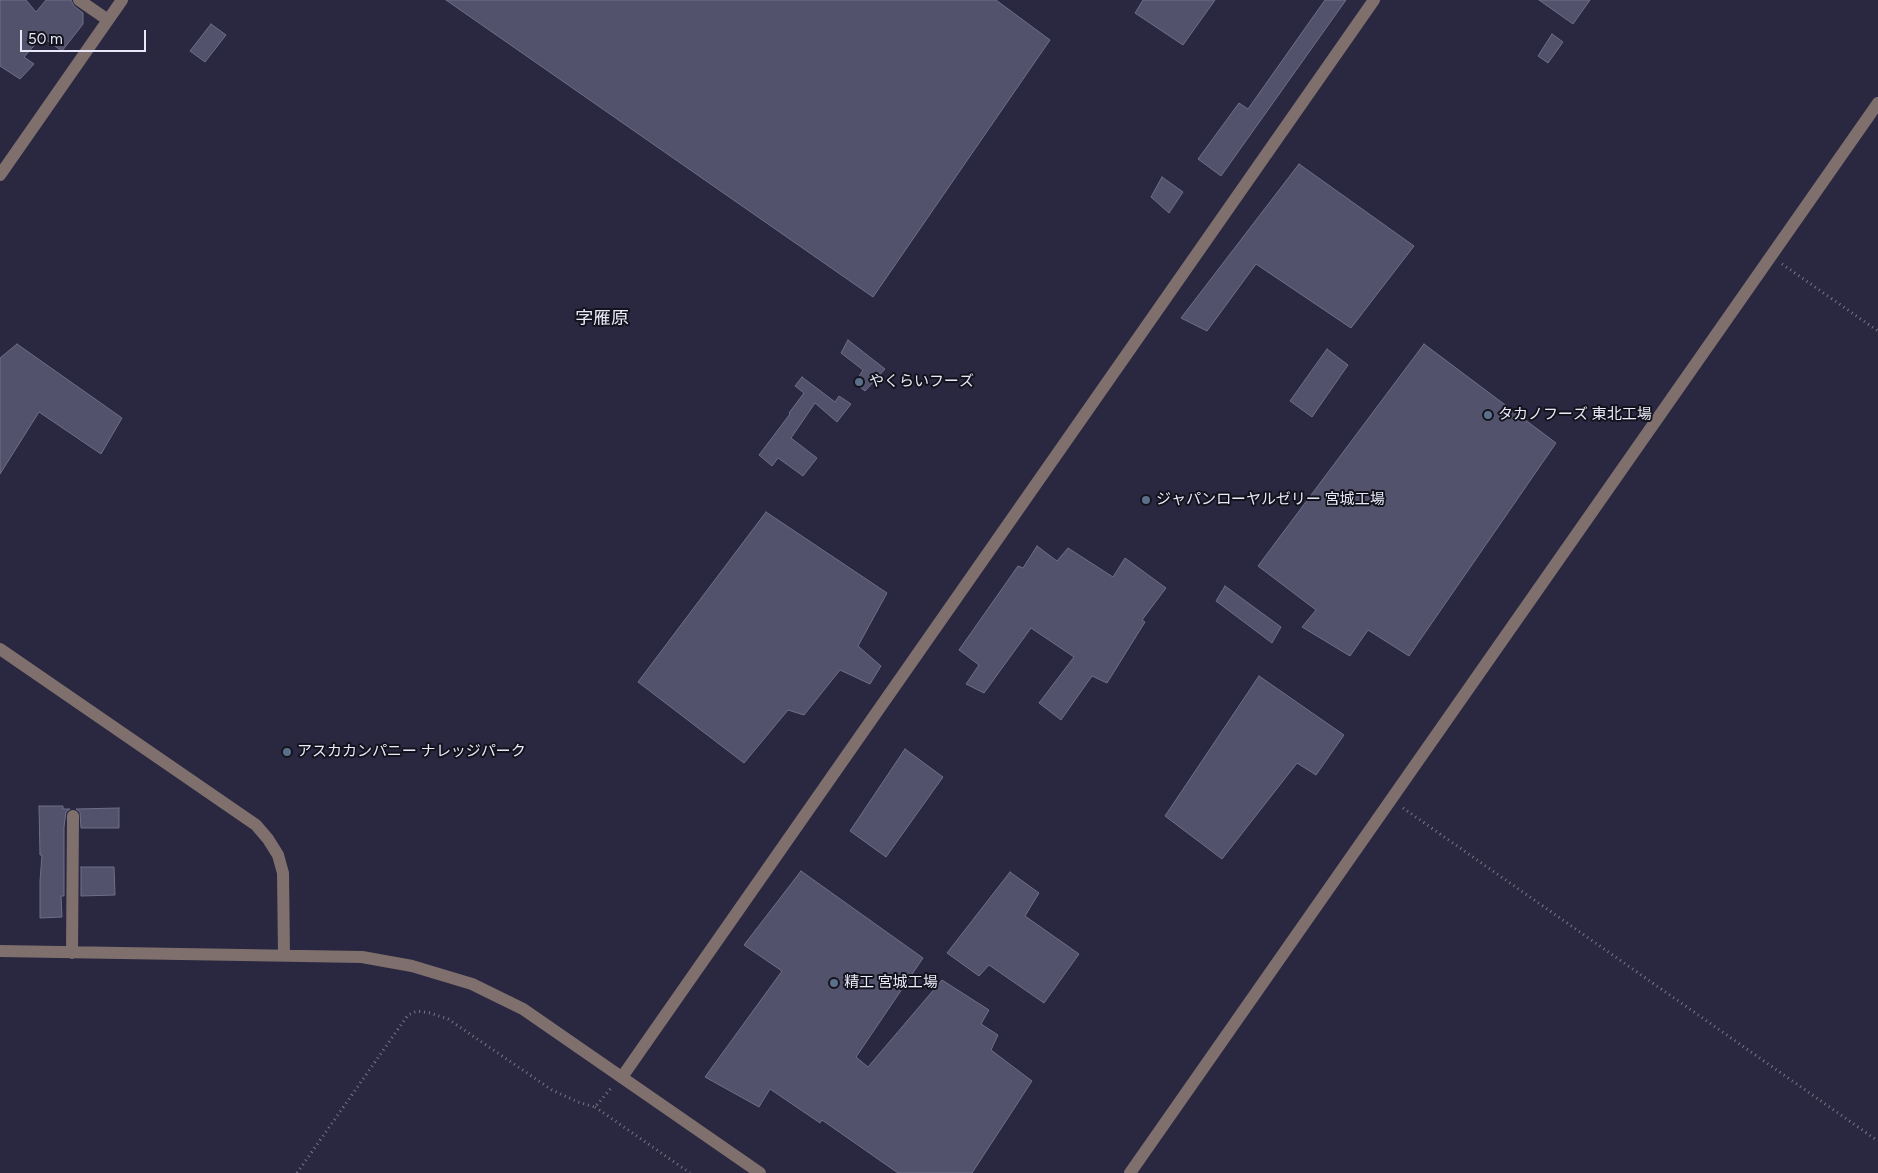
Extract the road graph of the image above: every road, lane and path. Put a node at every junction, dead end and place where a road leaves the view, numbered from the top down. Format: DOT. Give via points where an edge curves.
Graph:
graph roads {
  1 [pos="79,0"];
  2 [pos="122,0"];
  3 [pos="1374,0"];
  4 [pos="108,20"];
  5 [pos="1878,103"];
  6 [pos="0,175"];
  7 [pos="1771,256"];
  8 [pos="1878,331"];
  9 [pos="0,649"];
  10 [pos="1390,799"];
  11 [pos="74,816"];
  12 [pos="0,951"];
  13 [pos="72,953"];
  14 [pos="284,955"];
  15 [pos="622,1076"];
  16 [pos="607,1092"];
  17 [pos="596,1107"];
  18 [pos="1878,1141"];
  19 [pos="297,1173"];
  20 [pos="690,1173"];
  21 [pos="760,1173"];
  22 [pos="1130,1173"];
  1 -- 4 [label="street"];
  2 -- 4 [label="street"];
  3 -- 15 [label="street"];
  4 -- 6 [label="street"];
  5 -- 7 [label="street"];
  7 -- 8 [label="path"];
  7 -- 10 [label="street"];
  9 -- 14 [label="street" via="256,825 278,856 283,874"];
  10 -- 18 [label="path"];
  10 -- 22 [label="street"];
  11 -- 13 [label="street"];
  12 -- 13 [label="street"];
  13 -- 14 [label="street"];
  14 -- 15 [label="street" via="362,957 412,966 472,984 523,1009"];
  15 -- 21 [label="street"];
  16 -- 17 [label="path"];
  17 -- 19 [label="path" via="552,1090 448,1019 417,1011 408,1015"];
  17 -- 20 [label="path"];
}
